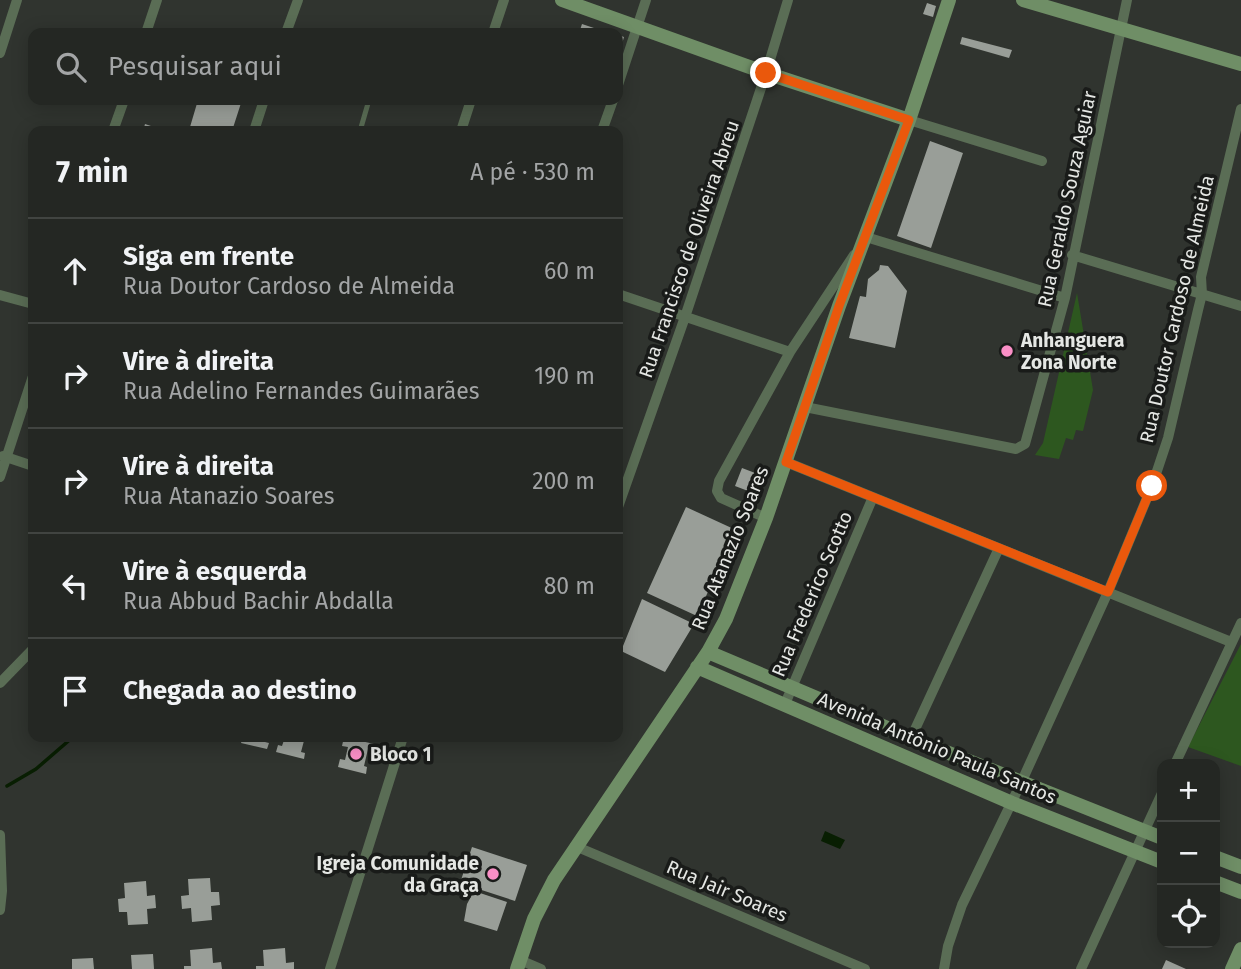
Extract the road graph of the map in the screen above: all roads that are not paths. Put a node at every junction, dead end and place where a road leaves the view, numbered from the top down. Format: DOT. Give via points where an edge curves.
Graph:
graph roads {
  1 [pos="17,0"];
  2 [pos="157,0"];
  3 [pos="298,0"];
  4 [pos="504,0"];
  5 [pos="562,0"];
  6 [pos="646,0"];
  7 [pos="788,0"];
  8 [pos="949,0"];
  9 [pos="1023,0"];
  10 [pos="1127,0"];
  11 [pos="637,27"];
  12 [pos="148,28"];
  13 [pos="288,28"];
  14 [pos="495,28"];
  15 [pos="1121,28"];
  16 [pos="0,53"];
  17 [pos="1241,64"];
  18 [pos="623,70"];
  19 [pos="766,73"];
  20 [pos="122,105"];
  21 [pos="262,105"];
  22 [pos="368,105"];
  23 [pos="469,105"];
  24 [pos="611,105"];
  25 [pos="1241,109"];
  26 [pos="909,120"];
  27 [pos="116,126"];
  28 [pos="256,126"];
  29 [pos="361,126"];
  30 [pos="463,126"];
  31 [pos="604,126"];
  32 [pos="1042,160"];
  33 [pos="866,237"];
  34 [pos="1072,255"];
  35 [pos="1202,294"];
  36 [pos="0,295"];
  37 [pos="623,296"];
  38 [pos="1065,298"];
  39 [pos="824,300"];
  40 [pos="28,303"];
  41 [pos="839,306"];
  42 [pos="1241,306"];
  43 [pos="685,317"];
  44 [pos="790,352"];
  45 [pos="28,389"];
  46 [pos="805,407"];
  47 [pos="3,456"];
  48 [pos="786,462"];
  49 [pos="28,464"];
  50 [pos="0,477"];
  51 [pos="623,493"];
  52 [pos="873,497"];
  53 [pos="766,518"];
  54 [pos="999,548"];
  55 [pos="1108,592"];
  56 [pos="1241,623"];
  57 [pos="1231,642"];
  58 [pos="708,652"];
  59 [pos="28,654"];
  60 [pos="697,667"];
  61 [pos="0,683"];
  62 [pos="792,688"];
  63 [pos="785,704"];
  64 [pos="911,738"];
  65 [pos="401,742"];
  66 [pos="1177,759"];
  67 [pos="1021,783"];
  68 [pos="1012,803"];
  69 [pos="1157,804"];
  70 [pos="1145,831"];
  71 [pos="0,835"];
  72 [pos="1157,836"];
  73 [pos="575,846"];
  74 [pos="1136,852"];
  75 [pos="1220,859"];
  76 [pos="1157,860"];
  77 [pos="1241,867"];
  78 [pos="1220,884"];
  79 [pos="1241,892"];
  80 [pos="0,910"];
  81 [pos="1241,949"];
  82 [pos="519,965"];
  83 [pos="330,969"];
  84 [pos="541,969"];
  85 [pos="865,969"];
  86 [pos="944,969"];
  87 [pos="1081,969"];
  88 [pos="1232,969"];
  1 -- 16 [label="street"];
  2 -- 12 [label="street"];
  3 -- 13 [label="street"];
  4 -- 14 [label="street"];
  5 -- 11 [label="street"];
  6 -- 11 [label="street"];
  7 -- 19 [label="street, Rua Francisco de Oliveira Abreu"];
  8 -- 26 [label="street, Rua Atanazio Soares"];
  9 -- 15 [label="street"];
  10 -- 15 [label="street, Rua Geraldo Souza Aguiar"];
  11 -- 18 [label="street"];
  11 -- 19 [label="street"];
  15 -- 17 [label="street"];
  15 -- 34 [label="street, Rua Geraldo Souza Aguiar"];
  19 -- 26 [label="street"];
  19 -- 43 [label="street, Rua Francisco de Oliveira Abreu"];
  20 -- 27 [label="street"];
  21 -- 28 [label="street"];
  22 -- 29 [label="lane"];
  23 -- 30 [label="street"];
  24 -- 31 [label="street"];
  25 -- 35 [label="street, Rua Doutor Cardoso de Almeida" via="1202,277"];
  26 -- 32 [label="street"];
  26 -- 33 [label="street, Rua Atanazio Soares"];
  33 -- 38 [label="street"];
  33 -- 39 [label="street"];
  33 -- 41 [label="street, Rua Atanazio Soares"];
  34 -- 35 [label="street"];
  34 -- 38 [label="street, Rua Geraldo Souza Aguiar"];
  35 -- 42 [label="street"];
  35 -- 55 [label="street, Rua Doutor Cardoso de Almeida" via="1168,438"];
  36 -- 40 [label="street"];
  37 -- 43 [label="street"];
  38 -- 46 [label="street, Rua Geraldo Souza Aguiar" via="1025,444 1016,449"];
  39 -- 41 [label="street"];
  39 -- 44 [label="street"];
  41 -- 46 [label="street, Rua Atanazio Soares"];
  43 -- 44 [label="street"];
  43 -- 51 [label="street, Rua Francisco de Oliveira Abreu"];
  44 -- 53 [label="street" via="717,491 721,498"];
  45 -- 47 [label="street"];
  46 -- 48 [label="street, Rua Atanazio Soares"];
  47 -- 49 [label="street"];
  47 -- 50 [label="street"];
  48 -- 52 [label="street"];
  48 -- 53 [label="street, Rua Atanazio Soares"];
  52 -- 54 [label="street"];
  52 -- 62 [label="street, Rua Frederico Scotto"];
  53 -- 58 [label="street, Rua Atanazio Soares"];
  54 -- 55 [label="street"];
  54 -- 64 [label="street"];
  55 -- 57 [label="street"];
  55 -- 67 [label="street, Rua Doutor Cardoso de Almeida"];
  56 -- 57 [label="street"];
  57 -- 66 [label="street"];
  58 -- 60 [label="street, Rua Atanazio Soares"];
  58 -- 62 [label="street, Avenida Antônio Paula Santos"];
  59 -- 61 [label="street"];
  60 -- 63 [label="street, Avenida Antônio Paula Santos"];
  60 -- 73 [label="street, Rua Atanazio Soares"];
  62 -- 63 [label="street, Rua Frederico Scotto"];
  62 -- 64 [label="street, Avenida Antônio Paula Santos"];
  63 -- 68 [label="street, Avenida Antônio Paula Santos"];
  64 -- 67 [label="street, Avenida Antônio Paula Santos"];
  65 -- 83 [label="street"];
  67 -- 68 [label="street, Rua Doutor Cardoso de Almeida"];
  67 -- 70 [label="street, Avenida Antônio Paula Santos"];
  68 -- 74 [label="street, Avenida Antônio Paula Santos"];
  68 -- 86 [label="street, Rua Doutor Cardoso de Almeida" via="962,905"];
  69 -- 70 [label="street"];
  70 -- 72 [label="street, Avenida Antônio Paula Santos"];
  70 -- 74 [label="street"];
  71 -- 80 [label="street"];
  73 -- 82 [label="street, Rua Atanazio Soares" via="534,919"];
  73 -- 85 [label="street, Rua Jair Soares"];
  74 -- 76 [label="street, Avenida Antônio Paula Santos"];
  74 -- 87 [label="street"];
  75 -- 77 [label="street"];
  78 -- 79 [label="street"];
  81 -- 88 [label="street"];
  82 -- 84 [label="street"];
}
